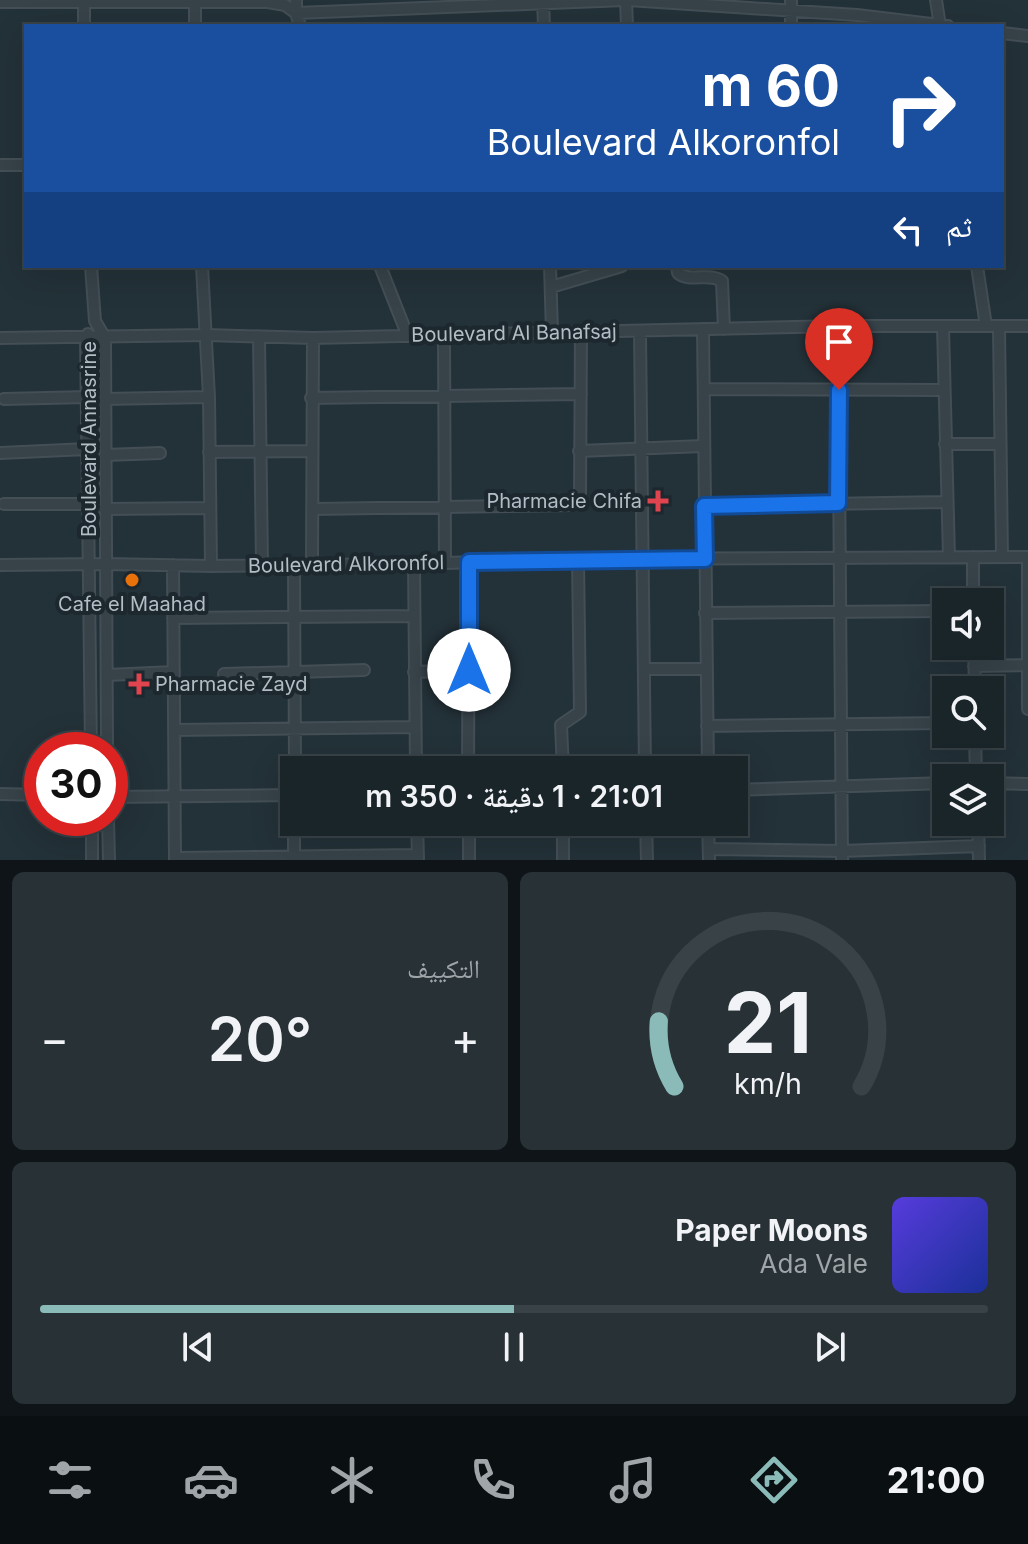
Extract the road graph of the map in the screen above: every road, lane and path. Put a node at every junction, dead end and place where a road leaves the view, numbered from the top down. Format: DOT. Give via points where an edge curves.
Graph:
graph roads {
  1 [pos="296,0"];
  2 [pos="626,0"];
  3 [pos="936,0"];
  4 [pos="84,1"];
  5 [pos="0,2"];
  6 [pos="195,2"];
  7 [pos="543,2"];
  8 [pos="791,5"];
  9 [pos="296,13"];
  10 [pos="858,21"];
  11 [pos="84,24"];
  12 [pos="195,24"];
  13 [pos="299,24"];
  14 [pos="544,24"];
  15 [pos="627,24"];
  16 [pos="908,24"];
  17 [pos="942,24"];
  18 [pos="1004,33"];
  19 [pos="1028,36"];
  20 [pos="0,165"];
  21 [pos="24,165"];
  22 [pos="91,268"];
  23 [pos="202,268"];
  24 [pos="381,268"];
  25 [pos="550,268"];
  26 [pos="615,268"];
  27 [pos="677,268"];
  28 [pos="977,268"];
  29 [pos="551,287"];
  30 [pos="95,321"];
  31 [pos="838,326"];
  32 [pos="986,326"];
  33 [pos="1028,326"];
  34 [pos="943,327"];
  35 [pos="999,327"];
  36 [pos="703,329"];
  37 [pos="724,329"];
  38 [pos="552,332"];
  39 [pos="581,332"];
  40 [pos="640,332"];
  41 [pos="407,334"];
  42 [pos="444,334"];
  43 [pos="206,335"];
  44 [pos="259,337"];
  45 [pos="0,338"];
  46 [pos="86,338"];
  47 [pos="105,338"];
  48 [pos="313,338"];
  49 [pos="704,389"];
  50 [pos="839,390"];
  51 [pos="944,390"];
  52 [pos="581,394"];
  53 [pos="87,397"];
  54 [pos="209,397"];
  55 [pos="445,397"];
  56 [pos="311,398"];
  57 [pos="4,399"];
  58 [pos="104,399"];
  59 [pos="945,444"];
  60 [pos="1000,444"];
  61 [pos="703,446"];
  62 [pos="87,449"];
  63 [pos="641,449"];
  64 [pos="259,451"];
  65 [pos="312,451"];
  66 [pos="579,451"];
  67 [pos="209,452"];
  68 [pos="0,453"];
  69 [pos="160,453"];
  70 [pos="105,455"];
  71 [pos="946,502"];
  72 [pos="838,503"];
  73 [pos="4,504"];
  74 [pos="89,504"];
  75 [pos="704,506"];
  76 [pos="445,507"];
  77 [pos="210,508"];
  78 [pos="104,509"];
  79 [pos="312,509"];
  80 [pos="949,556"];
  81 [pos="838,557"];
  82 [pos="973,557"];
  83 [pos="1002,557"];
  84 [pos="1028,557"];
  85 [pos="578,559"];
  86 [pos="705,559"];
  87 [pos="642,560"];
  88 [pos="445,562"];
  89 [pos="469,562"];
  90 [pos="90,564"];
  91 [pos="106,564"];
  92 [pos="414,564"];
  93 [pos="0,565"];
  94 [pos="173,565"];
  95 [pos="262,565"];
  96 [pos="294,565"];
  97 [pos="312,565"];
  98 [pos="211,566"];
  99 [pos="973,588"];
  100 [pos="932,611"];
  101 [pos="705,613"];
  102 [pos="839,614"];
  103 [pos="414,616"];
  104 [pos="295,617"];
  105 [pos="173,618"];
  106 [pos="974,660"];
  107 [pos="1027,665"];
  108 [pos="974,666"];
  109 [pos="644,669"];
  110 [pos="706,669"];
  111 [pos="364,670"];
  112 [pos="469,670"];
  113 [pos="174,672"];
  114 [pos="414,672"];
  115 [pos="295,673"];
  116 [pos="224,674"];
  117 [pos="107,675"];
  118 [pos="974,676"];
  119 [pos="1028,709"];
  120 [pos="932,723"];
  121 [pos="840,725"];
  122 [pos="707,726"];
  123 [pos="413,727"];
  124 [pos="174,730"];
  125 [pos="295,731"];
  126 [pos="91,732"];
  127 [pos="107,732"];
  128 [pos="295,756"];
  129 [pos="415,756"];
  130 [pos="468,756"];
  131 [pos="562,756"];
  132 [pos="645,756"];
  133 [pos="708,756"];
  134 [pos="932,783"];
  135 [pos="1004,783"];
  136 [pos="1028,784"];
  137 [pos="841,786"];
  138 [pos="748,789"];
  139 [pos="0,794"];
  140 [pos="24,795"];
  141 [pos="173,795"];
  142 [pos="280,795"];
  143 [pos="128,796"];
  144 [pos="92,836"];
  145 [pos="108,836"];
  146 [pos="294,836"];
  147 [pos="417,836"];
  148 [pos="469,836"];
  149 [pos="563,836"];
  150 [pos="646,836"];
  151 [pos="979,836"];
  152 [pos="979,846"];
  153 [pos="709,855"];
  154 [pos="842,855"];
  155 [pos="418,857"];
  156 [pos="294,858"];
  157 [pos="175,859"];
  158 [pos="92,860"];
  159 [pos="109,860"];
  160 [pos="469,860"];
  161 [pos="563,860"];
  162 [pos="647,860"];
  163 [pos="979,860"];
  1 -- 9 [label="street"];
  2 -- 7 [label="street"];
  2 -- 8 [label="street"];
  2 -- 15 [label="street"];
  3 -- 17 [label="street"];
  4 -- 5 [label="street"];
  4 -- 6 [label="street"];
  4 -- 11 [label="street"];
  6 -- 9 [label="street" via="268,2"];
  6 -- 12 [label="street"];
  7 -- 9 [label="street"];
  7 -- 14 [label="street"];
  8 -- 10 [label="street"];
  9 -- 13 [label="street"];
  10 -- 16 [label="street"];
  18 -- 19 [label="street"];
  20 -- 21 [label="street"];
  22 -- 30 [label="street"];
  23 -- 43 [label="street"];
  24 -- 41 [label="street"];
  25 -- 29 [label="street"];
  26 -- 29 [label="street"];
  27 -- 37 [label="street" via="684,278 722,281"];
  28 -- 32 [label="street"];
  29 -- 38 [label="street"];
  30 -- 46 [label="street, Boulevard Annasrine"];
  30 -- 47 [label="street, Boulevard Annasrine"];
  31 -- 34 [label="street, Boulevard Al Banafsaj"];
  31 -- 37 [label="street, Boulevard Al Banafsaj"];
  31 -- 50 [label="street"];
  32 -- 34 [label="street, Boulevard Al Banafsaj"];
  32 -- 35 [label="street, Boulevard Al Banafsaj"];
  33 -- 35 [label="street, Boulevard Al Banafsaj"];
  34 -- 51 [label="street"];
  35 -- 60 [label="street"];
  36 -- 37 [label="street, Boulevard Al Banafsaj"];
  36 -- 40 [label="street, Boulevard Al Banafsaj"];
  36 -- 49 [label="street"];
  38 -- 39 [label="street, Boulevard Al Banafsaj"];
  38 -- 42 [label="street, Boulevard Al Banafsaj"];
  39 -- 40 [label="street, Boulevard Al Banafsaj"];
  39 -- 52 [label="street"];
  40 -- 63 [label="street"];
  41 -- 42 [label="street, Boulevard Al Banafsaj"];
  41 -- 48 [label="street, Boulevard Al Banafsaj"];
  42 -- 55 [label="street"];
  43 -- 44 [label="street, Boulevard Al Banafsaj"];
  43 -- 47 [label="street, Boulevard Al Banafsaj"];
  43 -- 54 [label="street"];
  44 -- 48 [label="street, Boulevard Al Banafsaj"];
  44 -- 64 [label="street"];
  45 -- 46 [label="street, Boulevard Al Banafsaj"];
  46 -- 47 [label="street, Boulevard Al Banafsaj"];
  46 -- 53 [label="street, Boulevard Annasrine"];
  47 -- 58 [label="street, Boulevard Annasrine"];
  48 -- 56 [label="street"];
  49 -- 50 [label="street"];
  49 -- 61 [label="street"];
  50 -- 51 [label="street"];
  50 -- 72 [label="street"];
  51 -- 59 [label="street"];
  52 -- 55 [label="street"];
  52 -- 66 [label="street"];
  53 -- 57 [label="street"];
  53 -- 62 [label="street, Boulevard Annasrine"];
  54 -- 58 [label="street"];
  54 -- 67 [label="street"];
  55 -- 56 [label="street"];
  55 -- 76 [label="street"];
  56 -- 65 [label="street"];
  58 -- 70 [label="street, Boulevard Annasrine"];
  59 -- 60 [label="street"];
  59 -- 71 [label="street"];
  60 -- 83 [label="street"];
  61 -- 63 [label="street"];
  61 -- 75 [label="street"];
  62 -- 68 [label="street"];
  62 -- 74 [label="street, Boulevard Annasrine"];
  63 -- 66 [label="street"];
  63 -- 87 [label="street"];
  64 -- 65 [label="street"];
  64 -- 67 [label="street"];
  64 -- 95 [label="street"];
  65 -- 79 [label="street"];
  66 -- 76 [label="street" via="580,497 574,505"];
  67 -- 77 [label="street"];
  69 -- 70 [label="street"];
  70 -- 78 [label="street, Boulevard Annasrine"];
  71 -- 72 [label="street"];
  71 -- 80 [label="street"];
  72 -- 75 [label="street"];
  72 -- 81 [label="street"];
  73 -- 74 [label="street"];
  74 -- 90 [label="street, Boulevard Annasrine"];
  75 -- 86 [label="street"];
  76 -- 79 [label="street"];
  76 -- 88 [label="street"];
  77 -- 78 [label="street"];
  77 -- 98 [label="street"];
  78 -- 91 [label="street, Boulevard Annasrine"];
  79 -- 97 [label="street"];
  80 -- 81 [label="street, Boulevard Alkoronfol"];
  80 -- 82 [label="street, Boulevard Alkoronfol"];
  81 -- 86 [label="street, Boulevard Alkoronfol"];
  81 -- 102 [label="street"];
  82 -- 83 [label="street, Boulevard Alkoronfol"];
  82 -- 99 [label="street"];
  83 -- 84 [label="street, Boulevard Alkoronfol"];
  84 -- 107 [label="street"];
  85 -- 87 [label="street, Boulevard Alkoronfol"];
  85 -- 89 [label="street, Boulevard Alkoronfol"];
  85 -- 131 [label="street" via="580,712 561,725"];
  86 -- 87 [label="street, Boulevard Alkoronfol"];
  86 -- 101 [label="street"];
  87 -- 109 [label="street"];
  88 -- 89 [label="street, Boulevard Alkoronfol"];
  88 -- 92 [label="street, Boulevard Alkoronfol"];
  89 -- 112 [label="street"];
  90 -- 91 [label="street, Boulevard Alkoronfol"];
  90 -- 93 [label="street, Boulevard Alkoronfol"];
  90 -- 126 [label="street, Boulevard Annasrine"];
  91 -- 94 [label="street, Boulevard Alkoronfol"];
  91 -- 117 [label="street, Boulevard Annasrine"];
  92 -- 97 [label="street, Boulevard Alkoronfol"];
  92 -- 103 [label="street"];
  94 -- 98 [label="street, Boulevard Alkoronfol"];
  94 -- 105 [label="street"];
  95 -- 96 [label="street, Boulevard Alkoronfol"];
  95 -- 98 [label="street, Boulevard Alkoronfol"];
  96 -- 97 [label="street, Boulevard Alkoronfol"];
  96 -- 104 [label="street"];
  100 -- 102 [label="street"];
  101 -- 102 [label="street"];
  101 -- 110 [label="street"];
  102 -- 121 [label="street"];
  103 -- 104 [label="street"];
  103 -- 114 [label="street"];
  104 -- 105 [label="street"];
  104 -- 115 [label="street"];
  105 -- 113 [label="street"];
  106 -- 108 [label="street"];
  107 -- 108 [label="street"];
  107 -- 119 [label="street"];
  108 -- 118 [label="street"];
  109 -- 110 [label="street"];
  109 -- 132 [label="street"];
  110 -- 122 [label="street"];
  111 -- 115 [label="street"];
  112 -- 114 [label="street"];
  112 -- 130 [label="street"];
  113 -- 117 [label="street"];
  113 -- 124 [label="street"];
  114 -- 123 [label="street"];
  115 -- 116 [label="street"];
  115 -- 125 [label="street"];
  117 -- 127 [label="street, Boulevard Annasrine"];
  120 -- 121 [label="street"];
  121 -- 122 [label="street"];
  121 -- 137 [label="street"];
  122 -- 133 [label="street"];
  123 -- 125 [label="street"];
  123 -- 129 [label="street"];
  124 -- 125 [label="street"];
  124 -- 141 [label="street"];
  125 -- 128 [label="street"];
  134 -- 137 [label="street"];
  135 -- 136 [label="street"];
  137 -- 138 [label="street"];
  137 -- 154 [label="street"];
  139 -- 140 [label="street"];
  141 -- 142 [label="street"];
  141 -- 143 [label="street"];
  141 -- 157 [label="street"];
  144 -- 158 [label="street"];
  145 -- 159 [label="street"];
  146 -- 156 [label="street"];
  147 -- 155 [label="street"];
  148 -- 160 [label="street"];
  149 -- 161 [label="street"];
  150 -- 162 [label="street"];
  151 -- 152 [label="street"];
  152 -- 154 [label="street"];
  152 -- 163 [label="street"];
  153 -- 154 [label="street"];
  155 -- 156 [label="street"];
  156 -- 157 [label="street"];
}
